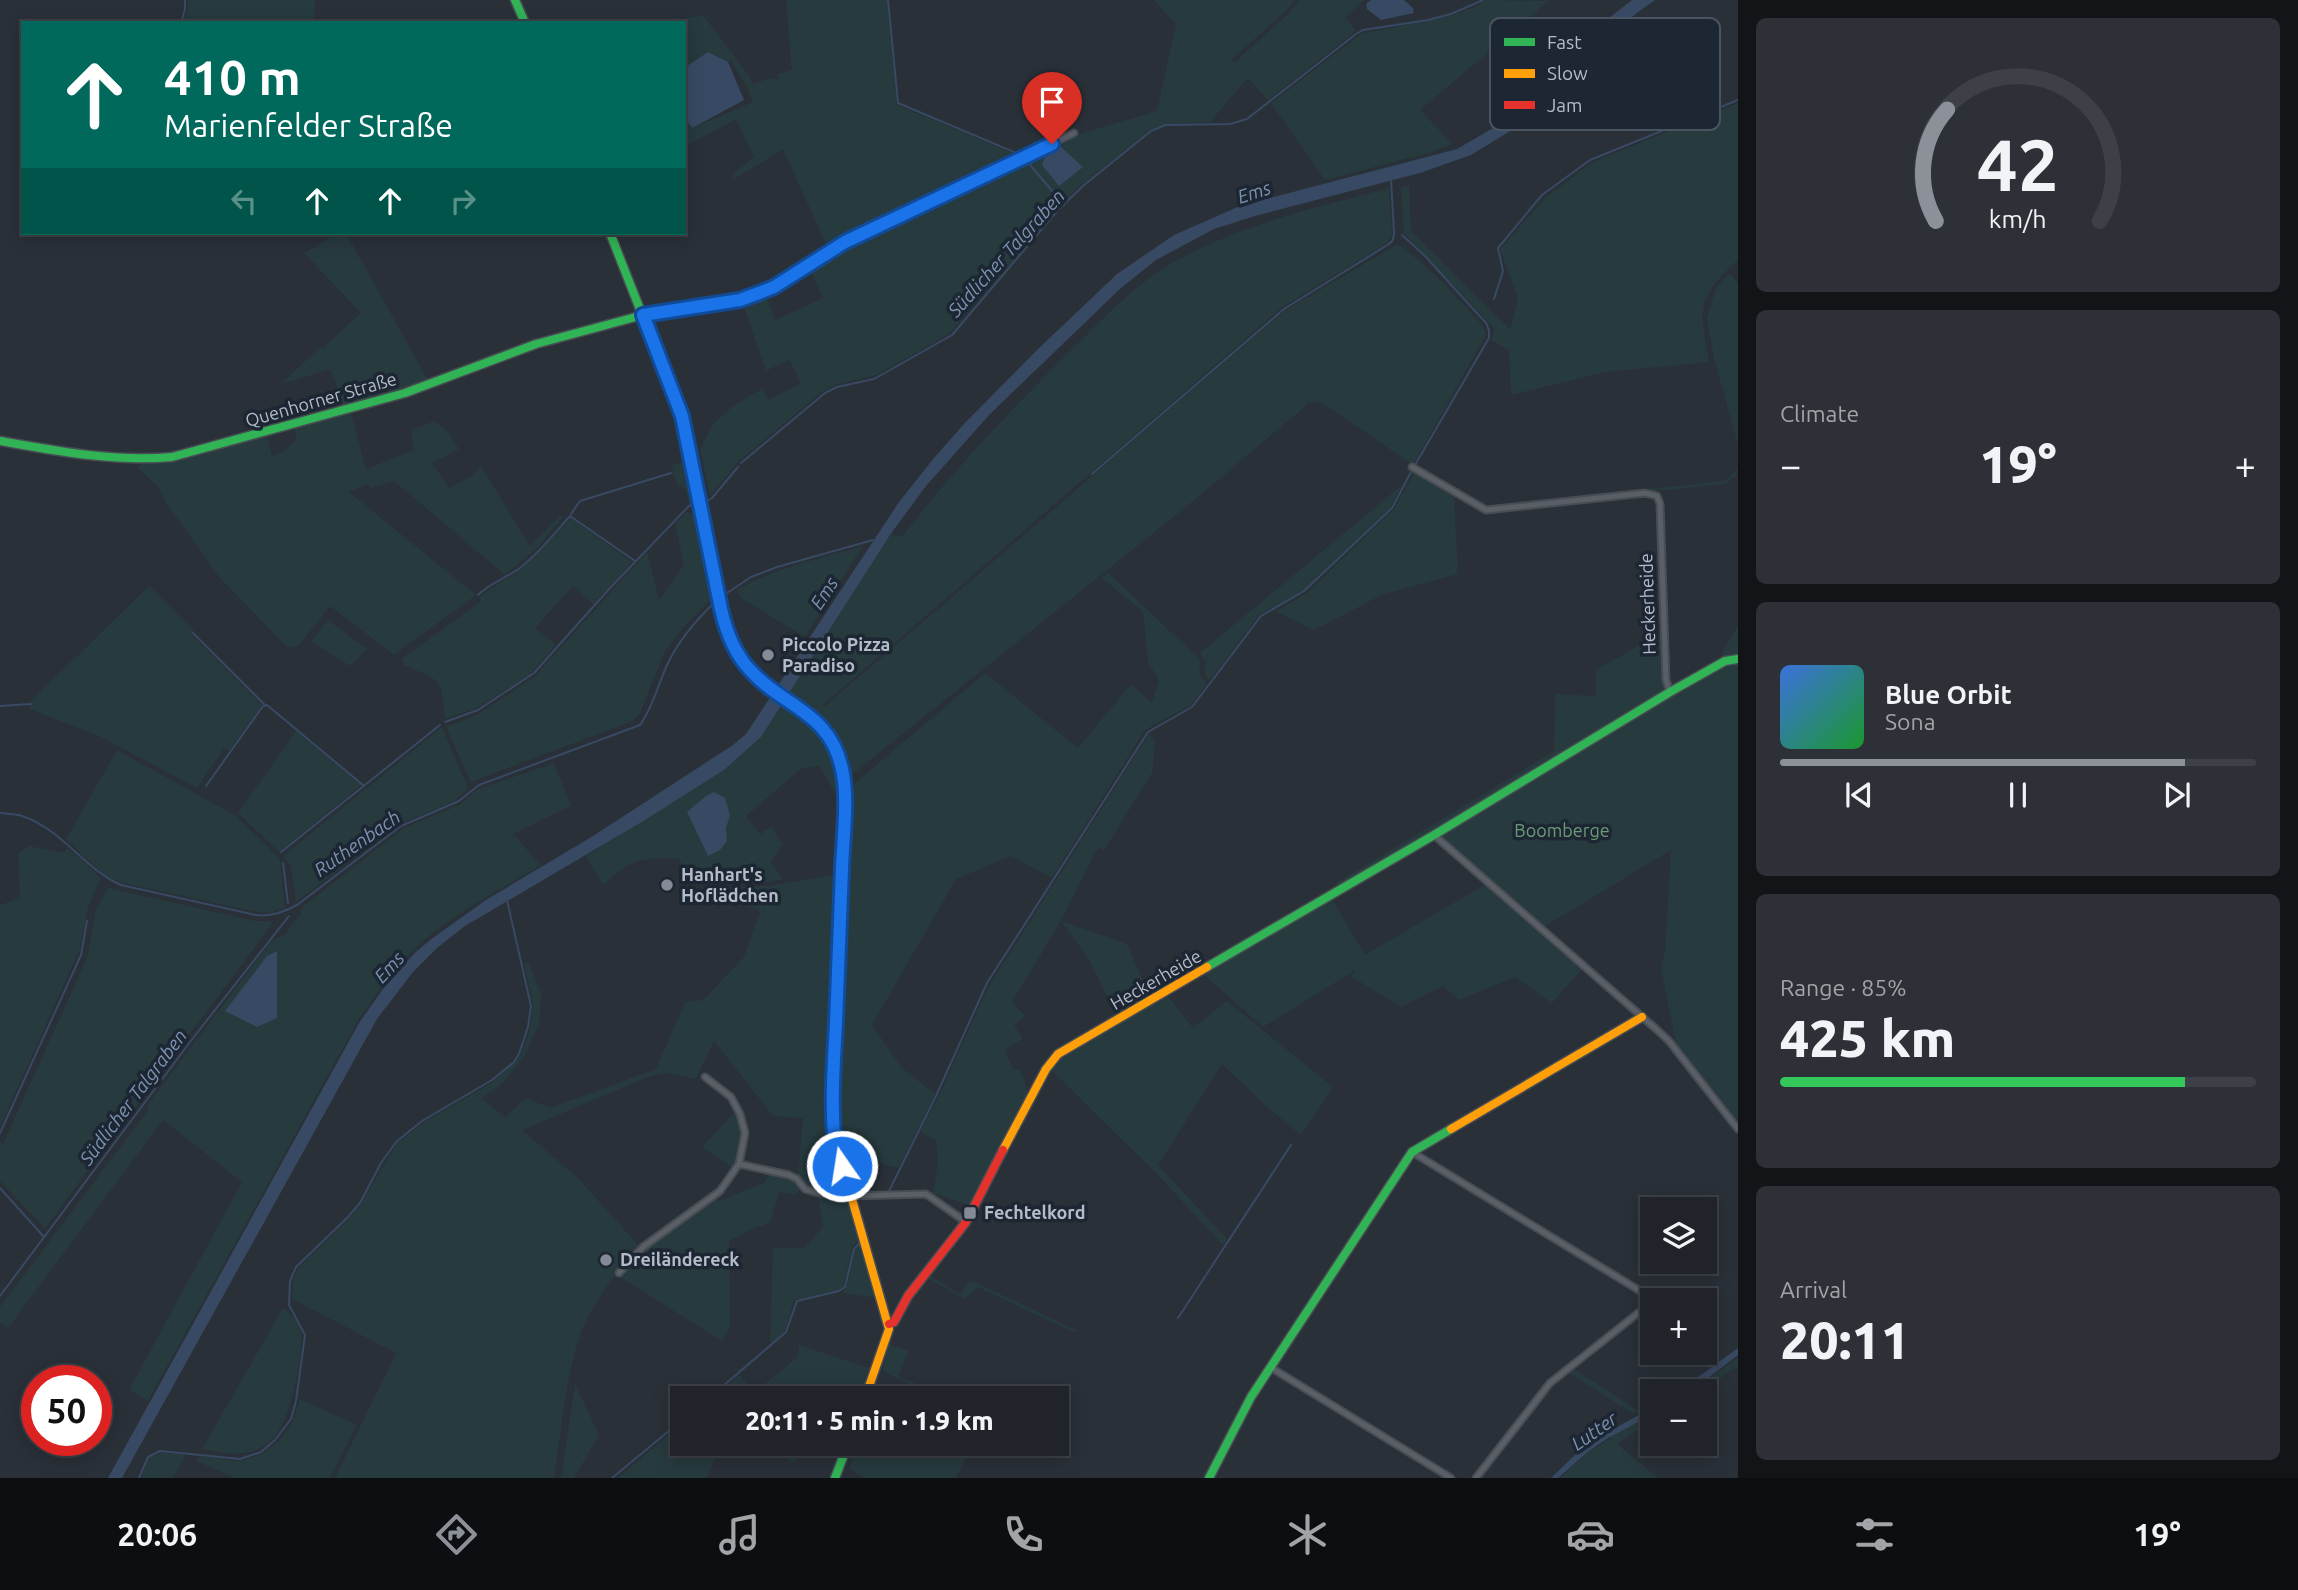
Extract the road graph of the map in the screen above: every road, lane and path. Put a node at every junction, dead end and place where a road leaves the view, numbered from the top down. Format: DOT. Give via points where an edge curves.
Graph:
graph roads {
  1 [pos="515,0"];
  2 [pos="523,21"];
  3 [pos="1074,133"];
  4 [pos="611,235"];
  5 [pos="643,315"];
  6 [pos="0,441"];
  7 [pos="1412,467"];
  8 [pos="1738,659"];
  9 [pos="1670,692"];
  10 [pos="1434,835"];
  11 [pos="1642,1017"];
  12 [pos="705,1077"];
  13 [pos="1738,1129"];
  14 [pos="1412,1152"];
  15 [pos="739,1164"];
  16 [pos="851,1196"];
  17 [pos="967,1222"];
  18 [pos="620,1273"];
  19 [pos="1640,1293"];
  20 [pos="1640,1311"];
  21 [pos="889,1324"];
  22 [pos="1270,1367"];
  23 [pos="869,1386"];
  24 [pos="843,1456"];
  25 [pos="835,1478"];
  26 [pos="1209,1478"];
  27 [pos="1451,1478"];
  28 [pos="1476,1478"];
  1 -- 2 [label="street"];
  3 -- 5 [label="street" via="845,242 774,287 740,300"];
  4 -- 5 [label="street"];
  5 -- 6 [label="street, Quenhorner Straße" via="536,344 405,393 172,457 110,460"];
  5 -- 16 [label="street" via="682,416 733,645 748,669 819,724 840,761 844,790 834,1136"];
  7 -- 9 [label="street, Heckerheide" via="1486,510 1657,496"];
  8 -- 9 [label="street" via="1725,661"];
  9 -- 10 [label="street, Heckerheide"];
  10 -- 11 [label="street"];
  10 -- 17 [label="street, Heckerheide" via="1058,1055 1046,1069"];
  11 -- 13 [label="street" via="1669,1041"];
  11 -- 14 [label="street"];
  12 -- 15 [label="street" via="727,1093 740,1114 745,1133"];
  14 -- 19 [label="street"];
  14 -- 22 [label="street"];
  15 -- 16 [label="street" via="789,1175 807,1190"];
  15 -- 18 [label="street" via="720,1191 643,1247"];
  16 -- 17 [label="street" via="926,1194"];
  16 -- 21 [label="street"];
  17 -- 21 [label="street, Heckerheide"];
  20 -- 28 [label="street" via="1550,1383"];
  21 -- 23 [label="street, Heckerheide"];
  22 -- 26 [label="street"];
  22 -- 27 [label="street"];
  24 -- 25 [label="street"];
}
